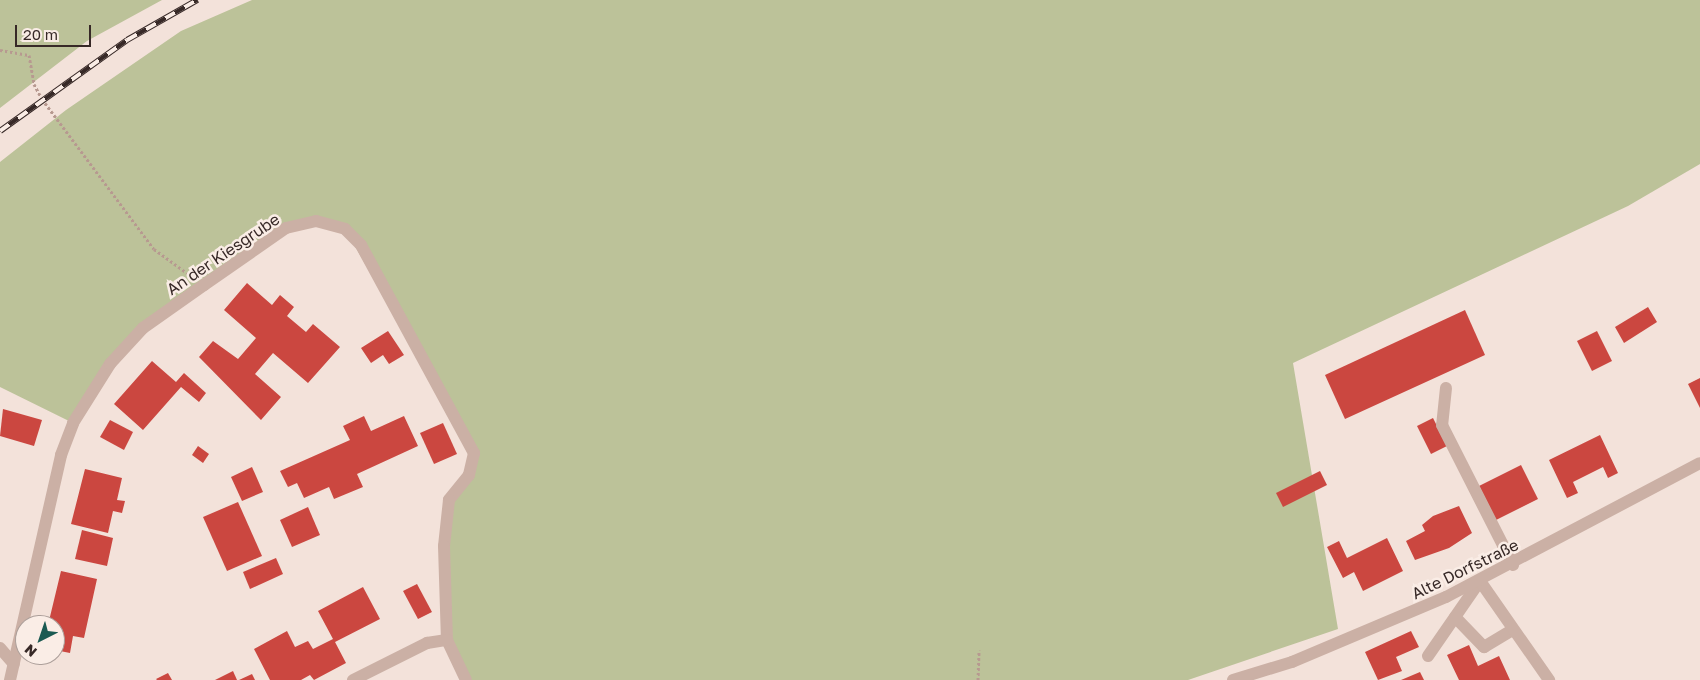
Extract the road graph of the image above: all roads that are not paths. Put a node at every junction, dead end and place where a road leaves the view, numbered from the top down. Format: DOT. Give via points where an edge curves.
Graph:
graph roads {
  1 [pos="1446,388"];
  2 [pos="1700,463"];
  3 [pos="1513,565"];
  4 [pos="1480,581"];
  5 [pos="1455,617"];
  6 [pos="1512,630"];
  7 [pos="447,640"];
  8 [pos="0,648"];
  9 [pos="1428,656"];
  10 [pos="14,664"];
  11 [pos="10,680"];
  12 [pos="353,680"];
  13 [pos="466,680"];
  14 [pos="1233,680"];
  15 [pos="1549,680"];
  1 -- 3 [label="street" via="1442,425"];
  2 -- 3 [label="street, Alte Dorfstraße"];
  3 -- 4 [label="street, Alte Dorfstraße"];
  4 -- 5 [label="street"];
  4 -- 6 [label="street"];
  4 -- 14 [label="street, Alte Dorfstraße" via="1369,632"];
  5 -- 6 [label="street" via="1484,647"];
  5 -- 9 [label="street"];
  6 -- 15 [label="street"];
  7 -- 10 [label="street, An der Kiesgrube" via="443,596 449,500 468,475 474,453 361,245 345,229 316,221 286,228 143,328 110,364 73,423 61,455"];
  7 -- 12 [label="street" via="428,643"];
  7 -- 13 [label="street, An der Kiesgrube"];
  8 -- 10 [label="street"];
  10 -- 11 [label="street, An der Kiesgrube"];
}
